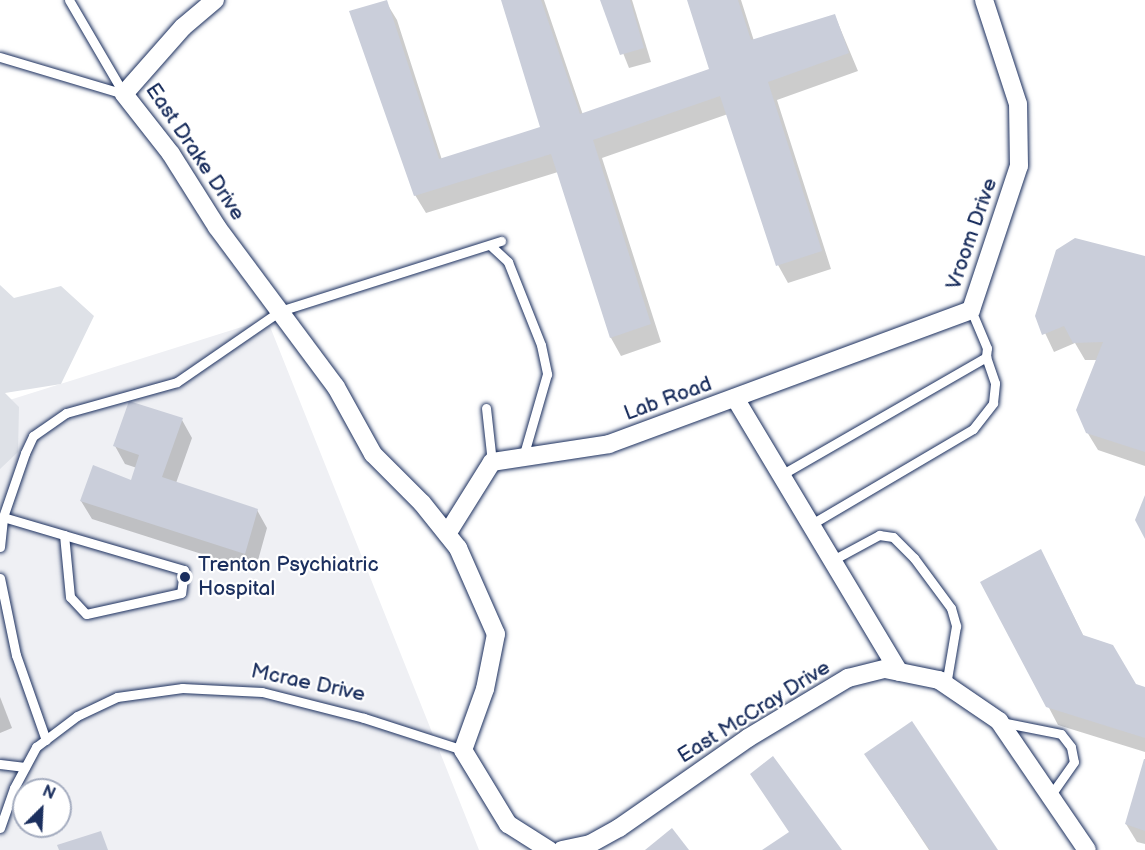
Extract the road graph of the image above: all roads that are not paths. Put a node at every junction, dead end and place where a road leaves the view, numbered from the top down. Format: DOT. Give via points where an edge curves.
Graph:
graph roads {
  1 [pos="69,0"];
  2 [pos="215,0"];
  3 [pos="984,0"];
  4 [pos="0,57"];
  5 [pos="124,94"];
  6 [pos="501,241"];
  7 [pos="490,245"];
  8 [pos="970,310"];
  9 [pos="280,311"];
  10 [pos="986,357"];
  11 [pos="735,398"];
  12 [pos="486,408"];
  13 [pos="523,457"];
  14 [pos="492,462"];
  15 [pos="781,475"];
  16 [pos="3,517"];
  17 [pos="810,525"];
  18 [pos="447,534"];
  19 [pos="64,535"];
  20 [pos="0,547"];
  21 [pos="831,561"];
  22 [pos="0,578"];
  23 [pos="899,672"];
  24 [pos="946,685"];
  25 [pos="999,721"];
  26 [pos="46,740"];
  27 [pos="463,750"];
  28 [pos="0,764"];
  29 [pos="25,767"];
  30 [pos="1050,796"];
  31 [pos="0,828"];
  32 [pos="549,850"];
  33 [pos="562,850"];
  34 [pos="1087,850"];
  1 -- 5 [label="lane"];
  2 -- 5 [label="street, East Drake Drive" via="183,27"];
  3 -- 8 [label="street, Vroom Drive" via="1018,104 1019,166"];
  4 -- 5 [label="lane"];
  5 -- 9 [label="street, East Drake Drive"];
  6 -- 7 [label="lane"];
  7 -- 9 [label="lane"];
  7 -- 13 [label="lane" via="508,262 541,345 547,374"];
  8 -- 10 [label="lane" via="987,348"];
  8 -- 11 [label="street, Vroom Drive"];
  9 -- 16 [label="lane" via="177,382 66,413 45,427 33,436 25,453"];
  9 -- 18 [label="street, East Drake Drive" via="336,387 373,454 422,502"];
  10 -- 15 [label="lane"];
  10 -- 17 [label="lane" via="995,383 993,403 973,429"];
  11 -- 13 [label="street, Lab Road" via="609,444"];
  11 -- 15 [label="street, Lab Road"];
  12 -- 14 [label="lane"];
  13 -- 14 [label="street, Lab Road"];
  14 -- 18 [label="street"];
  15 -- 17 [label="street, Lab Road"];
  16 -- 19 [label="lane"];
  16 -- 20 [label="lane"];
  17 -- 21 [label="street, Lab Road"];
  18 -- 27 [label="street, East Drake Drive" via="458,549 496,634 485,690"];
  19 -- 19 [label="lane" via="184,570 181,593 86,614 70,597"];
  21 -- 23 [label="street, Lab Road"];
  21 -- 24 [label="lane" via="879,535 893,537 914,558 951,608 956,626"];
  22 -- 26 [label="lane" via="16,655"];
  23 -- 24 [label="street, East McCray Drive"];
  23 -- 33 [label="street, East McCray Drive" via="885,669 848,678 748,738 619,828 590,844"];
  24 -- 25 [label="street, East McCray Drive"];
  25 -- 30 [label="street, East McCray Drive"];
  25 -- 30 [label="lane" via="1061,734 1071,747 1074,762"];
  26 -- 27 [label="lane, Mcrae Drive" via="77,716 117,697 182,688 262,692 364,718"];
  26 -- 29 [label="lane, Mcrae Drive" via="36,747"];
  27 -- 32 [label="street" via="508,824"];
  28 -- 29 [label="lane"];
  29 -- 31 [label="lane, Mcrae Drive"];
  30 -- 34 [label="street, East McCray Drive"];
}
